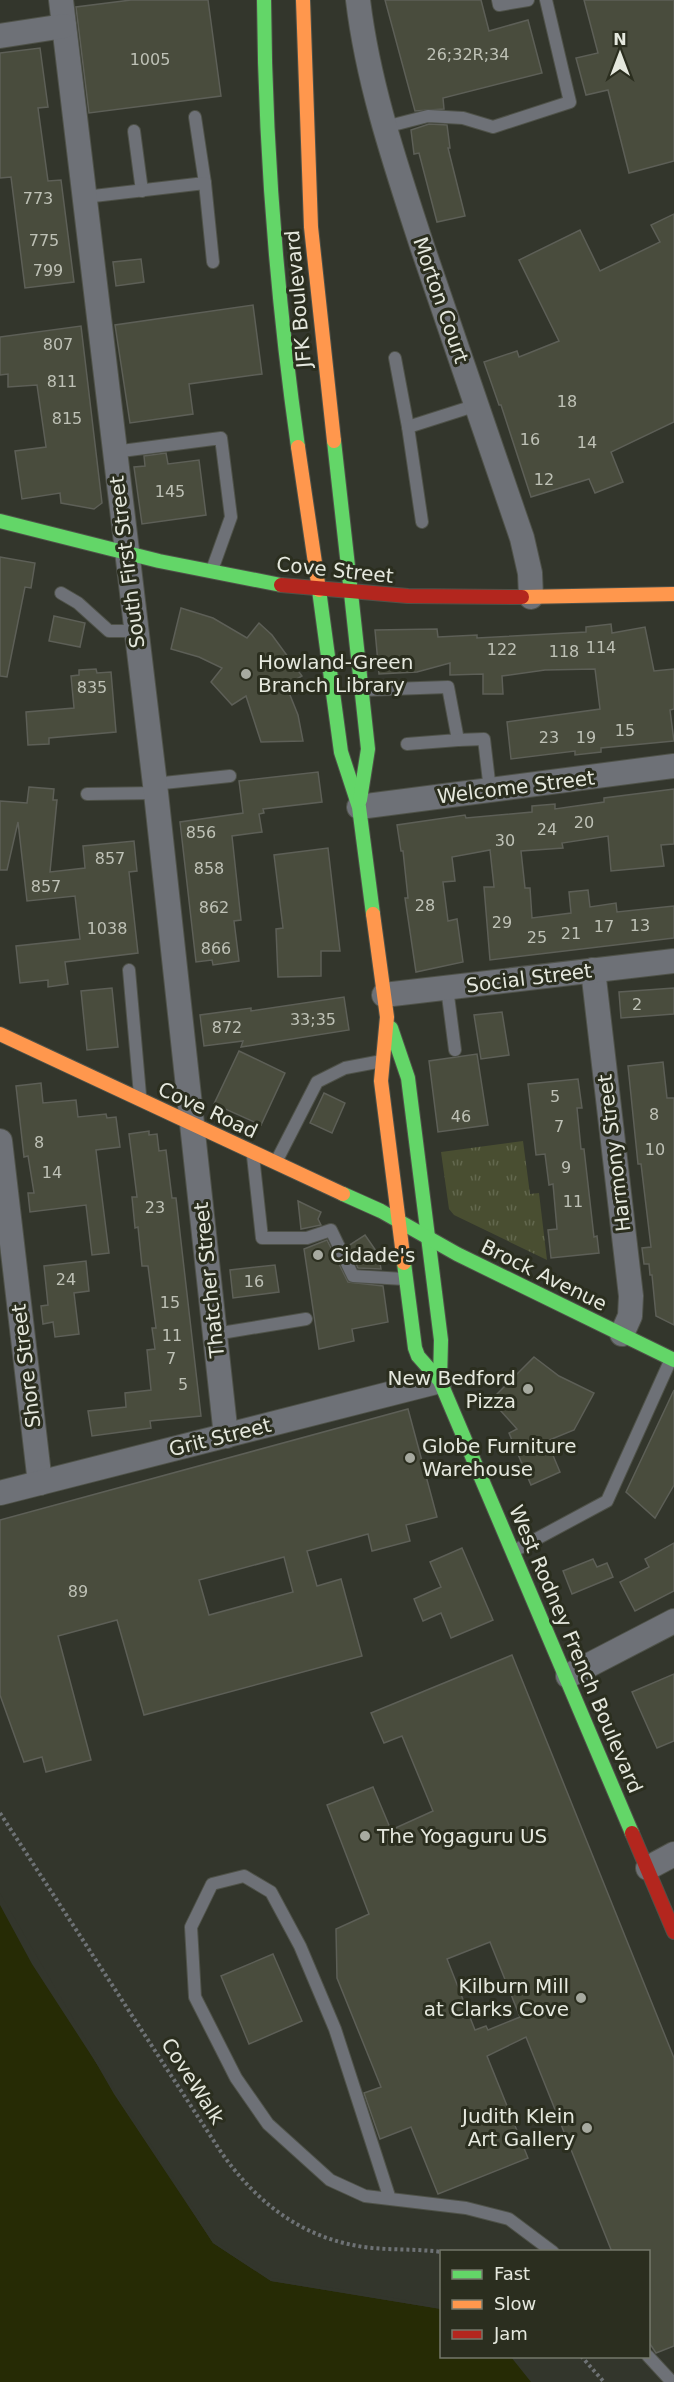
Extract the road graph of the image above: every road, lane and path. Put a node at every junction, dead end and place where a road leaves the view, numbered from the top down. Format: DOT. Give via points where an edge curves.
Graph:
graph roads {
  1 [pos="61,0"];
  2 [pos="264,0"];
  3 [pos="303,0"];
  4 [pos="358,0"];
  5 [pos="498,0"];
  6 [pos="528,0"];
  7 [pos="546,0"];
  8 [pos="64,26"];
  9 [pos="0,36"];
  10 [pos="195,117"];
  11 [pos="385,127"];
  12 [pos="134,131"];
  13 [pos="205,183"];
  14 [pos="142,191"];
  15 [pos="85,197"];
  16 [pos="213,262"];
  17 [pos="395,358"];
  18 [pos="477,405"];
  19 [pos="408,427"];
  20 [pos="114,452"];
  21 [pos="0,521"];
  22 [pos="422,522"];
  23 [pos="126,552"];
  24 [pos="211,572"];
  25 [pos="319,590"];
  26 [pos="61,593"];
  27 [pos="351,593"];
  28 [pos="674,594"];
  29 [pos="531,597"];
  30 [pos="135,631"];
  31 [pos="360,690"];
  32 [pos="458,740"];
  33 [pos="407,744"];
  34 [pos="674,766"];
  35 [pos="230,776"];
  36 [pos="155,789"];
  37 [pos="490,790"];
  38 [pos="87,794"];
  39 [pos="359,807"];
  40 [pos="674,961"];
  41 [pos="129,970"];
  42 [pos="593,970"];
  43 [pos="447,988"];
  44 [pos="386,1006"];
  45 [pos="0,1034"];
  46 [pos="455,1050"];
  47 [pos="383,1061"];
  48 [pos="141,1100"];
  49 [pos="192,1124"];
  50 [pos="0,1141"];
  51 [pos="252,1152"];
  52 [pos="276,1163"];
  53 [pos="399,1222"];
  54 [pos="427,1237"];
  55 [pos="406,1279"];
  56 [pos="306,1319"];
  57 [pos="215,1334"];
  58 [pos="622,1334"];
  59 [pos="673,1359"];
  60 [pos="440,1381"];
  61 [pos="226,1436"];
  62 [pos="40,1483"];
  63 [pos="0,1493"];
  64 [pos="513,1551"];
  65 [pos="674,1621"];
  66 [pos="568,1676"];
  67 [pos="0,1813"];
  68 [pos="674,1854"];
  69 [pos="648,1868"];
  70 [pos="674,1932"];
  71 [pos="390,2199"];
  72 [pos="550,2250"];
  73 [pos="440,2252"];
  74 [pos="583,2358"];
  75 [pos="650,2358"];
  76 [pos="604,2382"];
  77 [pos="672,2382"];
  1 -- 8 [label="street, South First Street"];
  2 -- 25 [label="main road, JFK Boulevard" via="271,216"];
  3 -- 27 [label="main road, JFK Boulevard" via="311,227"];
  4 -- 11 [label="street, Morton Court"];
  5 -- 6 [label="lane" via="500,5"];
  7 -- 11 [label="lane" via="570,102 493,127 463,118 428,116"];
  8 -- 9 [label="street"];
  8 -- 15 [label="street, South First Street"];
  10 -- 13 [label="lane"];
  11 -- 18 [label="street, Morton Court"];
  12 -- 14 [label="lane"];
  13 -- 14 [label="lane"];
  13 -- 16 [label="lane"];
  14 -- 15 [label="lane"];
  15 -- 20 [label="street, South First Street"];
  17 -- 19 [label="lane"];
  18 -- 19 [label="lane"];
  18 -- 29 [label="street, Morton Court" via="522,538"];
  19 -- 22 [label="lane"];
  20 -- 23 [label="street, South First Street"];
  20 -- 24 [label="lane" via="221,438 231,517"];
  21 -- 23 [label="main road, Cove Street"];
  23 -- 24 [label="main road, Cove Street"];
  23 -- 30 [label="street, South First Street"];
  24 -- 25 [label="main road, Cove Street"];
  25 -- 27 [label="main road, Cove Street"];
  25 -- 39 [label="main road, West Rodney French Boulevard" via="341,752"];
  26 -- 30 [label="lane" via="109,631"];
  27 -- 29 [label="main road, Cove Street"];
  27 -- 31 [label="main road, West Rodney French Boulevard"];
  28 -- 29 [label="main road, Cove Street"];
  30 -- 36 [label="street, South First Street"];
  31 -- 32 [label="lane" via="448,687"];
  31 -- 39 [label="main road, West Rodney French Boulevard" via="368,749"];
  32 -- 33 [label="lane"];
  32 -- 37 [label="lane" via="484,739"];
  34 -- 37 [label="street, Welcome Street"];
  35 -- 36 [label="lane"];
  36 -- 38 [label="lane"];
  36 -- 49 [label="street, South First Street"];
  37 -- 39 [label="street, Welcome Street"];
  39 -- 44 [label="main road, West Rodney French Boulevard"];
  40 -- 42 [label="street, Social Street"];
  41 -- 48 [label="lane"];
  42 -- 43 [label="street, Social Street"];
  42 -- 58 [label="street, Harmony Street" via="631,1296 630,1316"];
  43 -- 44 [label="street, Social Street"];
  43 -- 46 [label="lane"];
  44 -- 47 [label="main road, West Rodney French Boulevard"];
  44 -- 54 [label="main road, West Rodney French Boulevard" via="408,1078"];
  45 -- 48 [label="main road, Cove Road"];
  47 -- 52 [label="lane" via="345,1068 317,1082"];
  47 -- 53 [label="main road, West Rodney French Boulevard" via="381,1081"];
  48 -- 49 [label="main road, Cove Road"];
  49 -- 51 [label="main road, Cove Road"];
  49 -- 57 [label="street, Thatcher Street"];
  50 -- 62 [label="street, Shore Street"];
  51 -- 52 [label="main road, Cove Road"];
  51 -- 55 [label="lane" via="262,1238 307,1238 331,1230 353,1276"];
  52 -- 53 [label="main road, Cove Road"];
  53 -- 54 [label="main road, Brock Avenue"];
  53 -- 55 [label="main road, West Rodney French Boulevard"];
  54 -- 58 [label="main road, Brock Avenue"];
  54 -- 60 [label="main road, West Rodney French Boulevard" via="441,1340"];
  55 -- 60 [label="main road, West Rodney French Boulevard" via="418,1356"];
  56 -- 57 [label="lane"];
  57 -- 61 [label="street, Thatcher Street"];
  58 -- 59 [label="main road, Brock Avenue"];
  59 -- 64 [label="lane" via="607,1502"];
  60 -- 61 [label="street, Grit Street"];
  60 -- 64 [label="main road, West Rodney French Boulevard"];
  61 -- 62 [label="street, Grit Street"];
  62 -- 63 [label="street, Grit Street"];
  64 -- 66 [label="main road, West Rodney French Boulevard"];
  65 -- 66 [label="street"];
  66 -- 69 [label="main road, West Rodney French Boulevard"];
  67 -- 73 [label="path, CoveWalk" via="215,2142 252,2191 289,2220 336,2240 373,2248"];
  68 -- 69 [label="street"];
  69 -- 70 [label="main road, West Rodney French Boulevard"];
  71 -- 71 [label="lane" via="365,2196 330,2180 268,2124 236,2078 195,1997 191,1927 212,1884 244,1876 271,1892 300,1946 335,2029"];
  71 -- 72 [label="lane" via="466,2208 509,2219"];
  74 -- 76 [label="path"];
  75 -- 77 [label="lane"];
}
